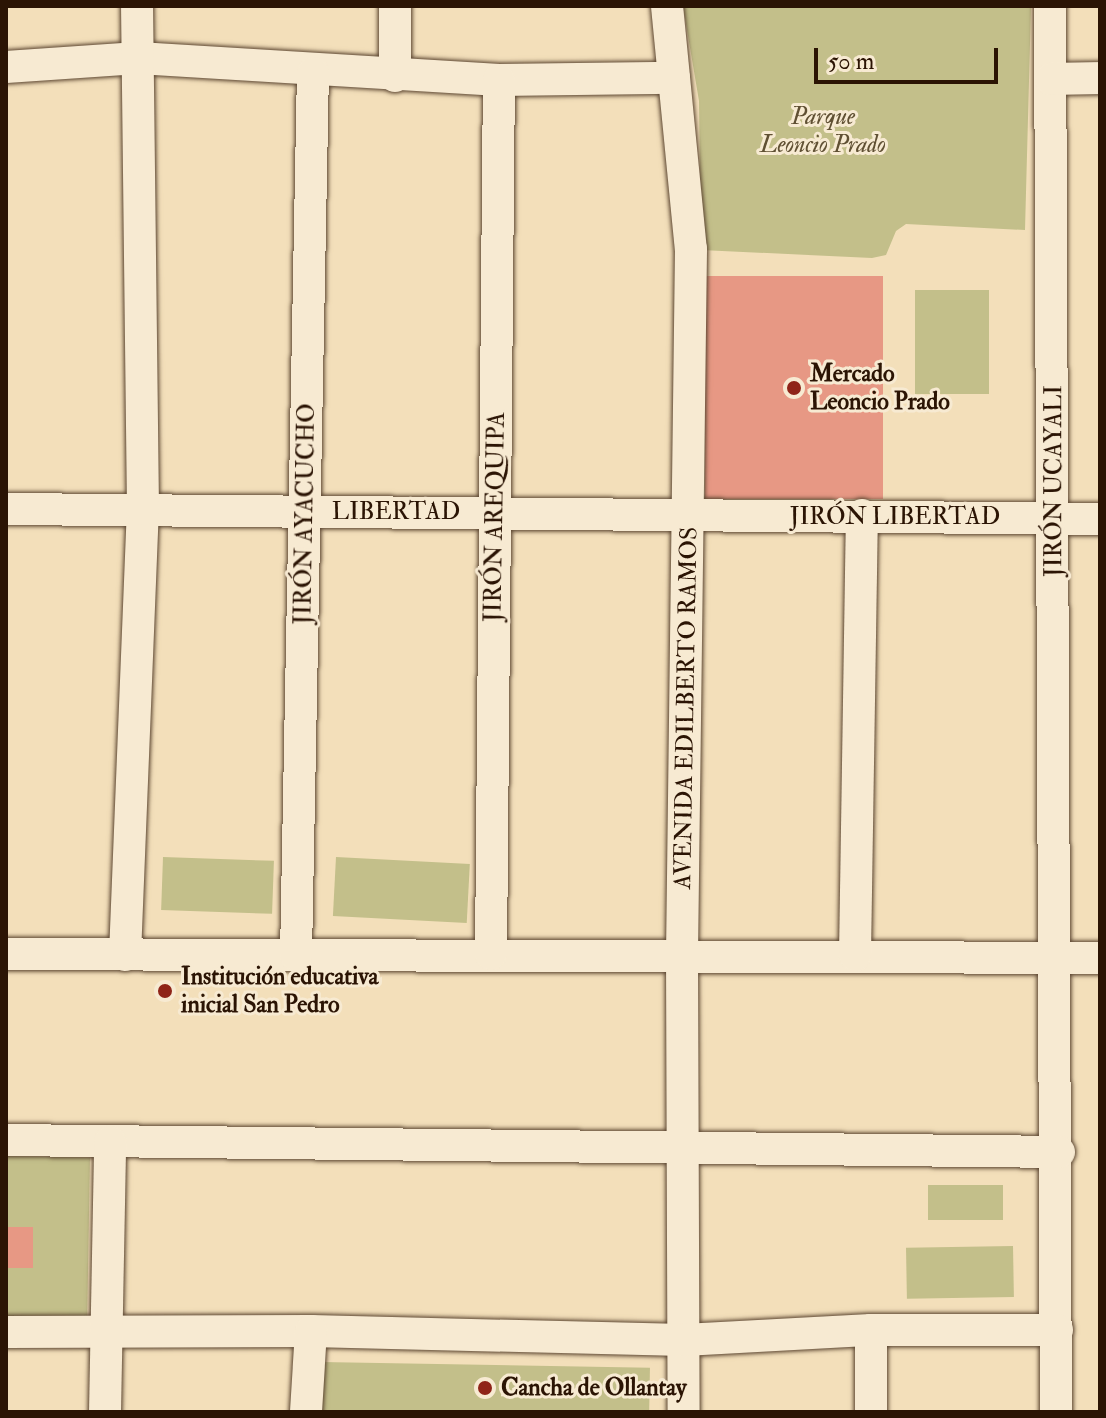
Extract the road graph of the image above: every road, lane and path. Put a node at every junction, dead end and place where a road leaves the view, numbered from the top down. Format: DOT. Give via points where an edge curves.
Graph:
graph roads {
  1 [pos="137,6"];
  2 [pos="395,6"];
  3 [pos="667,6"];
  4 [pos="1050,6"];
  5 [pos="138,58"];
  6 [pos="6,67"];
  7 [pos="313,73"];
  8 [pos="395,76"];
  9 [pos="674,78"];
  10 [pos="1100,78"];
  11 [pos="1051,79"];
  12 [pos="499,80"];
  13 [pos="6,509"];
  14 [pos="143,509"];
  15 [pos="305,511"];
  16 [pos="495,512"];
  17 [pos="862,515"];
  18 [pos="690,518"];
  19 [pos="1054,519"];
  20 [pos="1100,519"];
  21 [pos="682,953"];
  22 [pos="6,954"];
  23 [pos="491,954"];
  24 [pos="125,955"];
  25 [pos="296,955"];
  26 [pos="855,955"];
  27 [pos="1057,957"];
  28 [pos="1100,958"];
  29 [pos="6,1140"];
  30 [pos="110,1142"];
  31 [pos="682,1146"];
  32 [pos="1059,1152"];
  33 [pos="871,1330"];
  34 [pos="1057,1330"];
  35 [pos="311,1331"];
  36 [pos="6,1332"];
  37 [pos="106,1332"];
  38 [pos="684,1340"];
  39 [pos="105,1412"];
  40 [pos="306,1412"];
  41 [pos="684,1412"];
  42 [pos="871,1412"];
  43 [pos="1056,1412"];
  1 -- 5 [label="street"];
  2 -- 8 [label="street"];
  3 -- 9 [label="street, AVENIDA EDILBERTO RAMOS"];
  4 -- 11 [label="street, JIRÓN UCAYALI"];
  5 -- 6 [label="street"];
  5 -- 7 [label="street"];
  5 -- 14 [label="street"];
  7 -- 8 [label="street"];
  7 -- 15 [label="street, JIRÓN AYACUCHO"];
  8 -- 12 [label="street"];
  9 -- 12 [label="street"];
  9 -- 18 [label="street, AVENIDA EDILBERTO RAMOS" via="691,249"];
  10 -- 11 [label="street"];
  11 -- 19 [label="street, JIRÓN UCAYALI"];
  12 -- 16 [label="street, JIRÓN AREQUIPA"];
  13 -- 14 [label="street, LIBERTAD"];
  14 -- 15 [label="street, LIBERTAD"];
  14 -- 24 [label="street"];
  15 -- 16 [label="street, LIBERTAD"];
  15 -- 25 [label="street, JIRÓN AYACUCHO"];
  16 -- 18 [label="street, LIBERTAD"];
  16 -- 23 [label="street, JIRÓN AREQUIPA"];
  17 -- 18 [label="street, JIRÓN LIBERTAD"];
  17 -- 19 [label="street, JIRÓN LIBERTAD"];
  17 -- 26 [label="street"];
  18 -- 21 [label="street, AVENIDA EDILBERTO RAMOS"];
  19 -- 20 [label="street, JIRÓN LIBERTAD"];
  19 -- 27 [label="street, JIRÓN UCAYALI"];
  21 -- 23 [label="street"];
  21 -- 26 [label="street"];
  21 -- 31 [label="street, AVENIDA EDILBERTO RAMOS"];
  22 -- 24 [label="street"];
  23 -- 25 [label="street"];
  24 -- 25 [label="street"];
  26 -- 27 [label="street"];
  27 -- 28 [label="street"];
  27 -- 32 [label="street, JIRÓN UCAYALI"];
  29 -- 30 [label="street"];
  30 -- 31 [label="street"];
  30 -- 37 [label="street"];
  31 -- 32 [label="street"];
  31 -- 38 [label="street, AVENIDA EDILBERTO RAMOS"];
  32 -- 34 [label="street, JIRÓN UCAYALI"];
  33 -- 34 [label="street"];
  33 -- 38 [label="street"];
  33 -- 42 [label="street"];
  34 -- 43 [label="street, JIRÓN UCAYALI"];
  35 -- 37 [label="street"];
  35 -- 38 [label="street"];
  35 -- 40 [label="street"];
  36 -- 37 [label="street"];
  37 -- 39 [label="street"];
  38 -- 41 [label="street, AVENIDA EDILBERTO RAMOS"];
}
